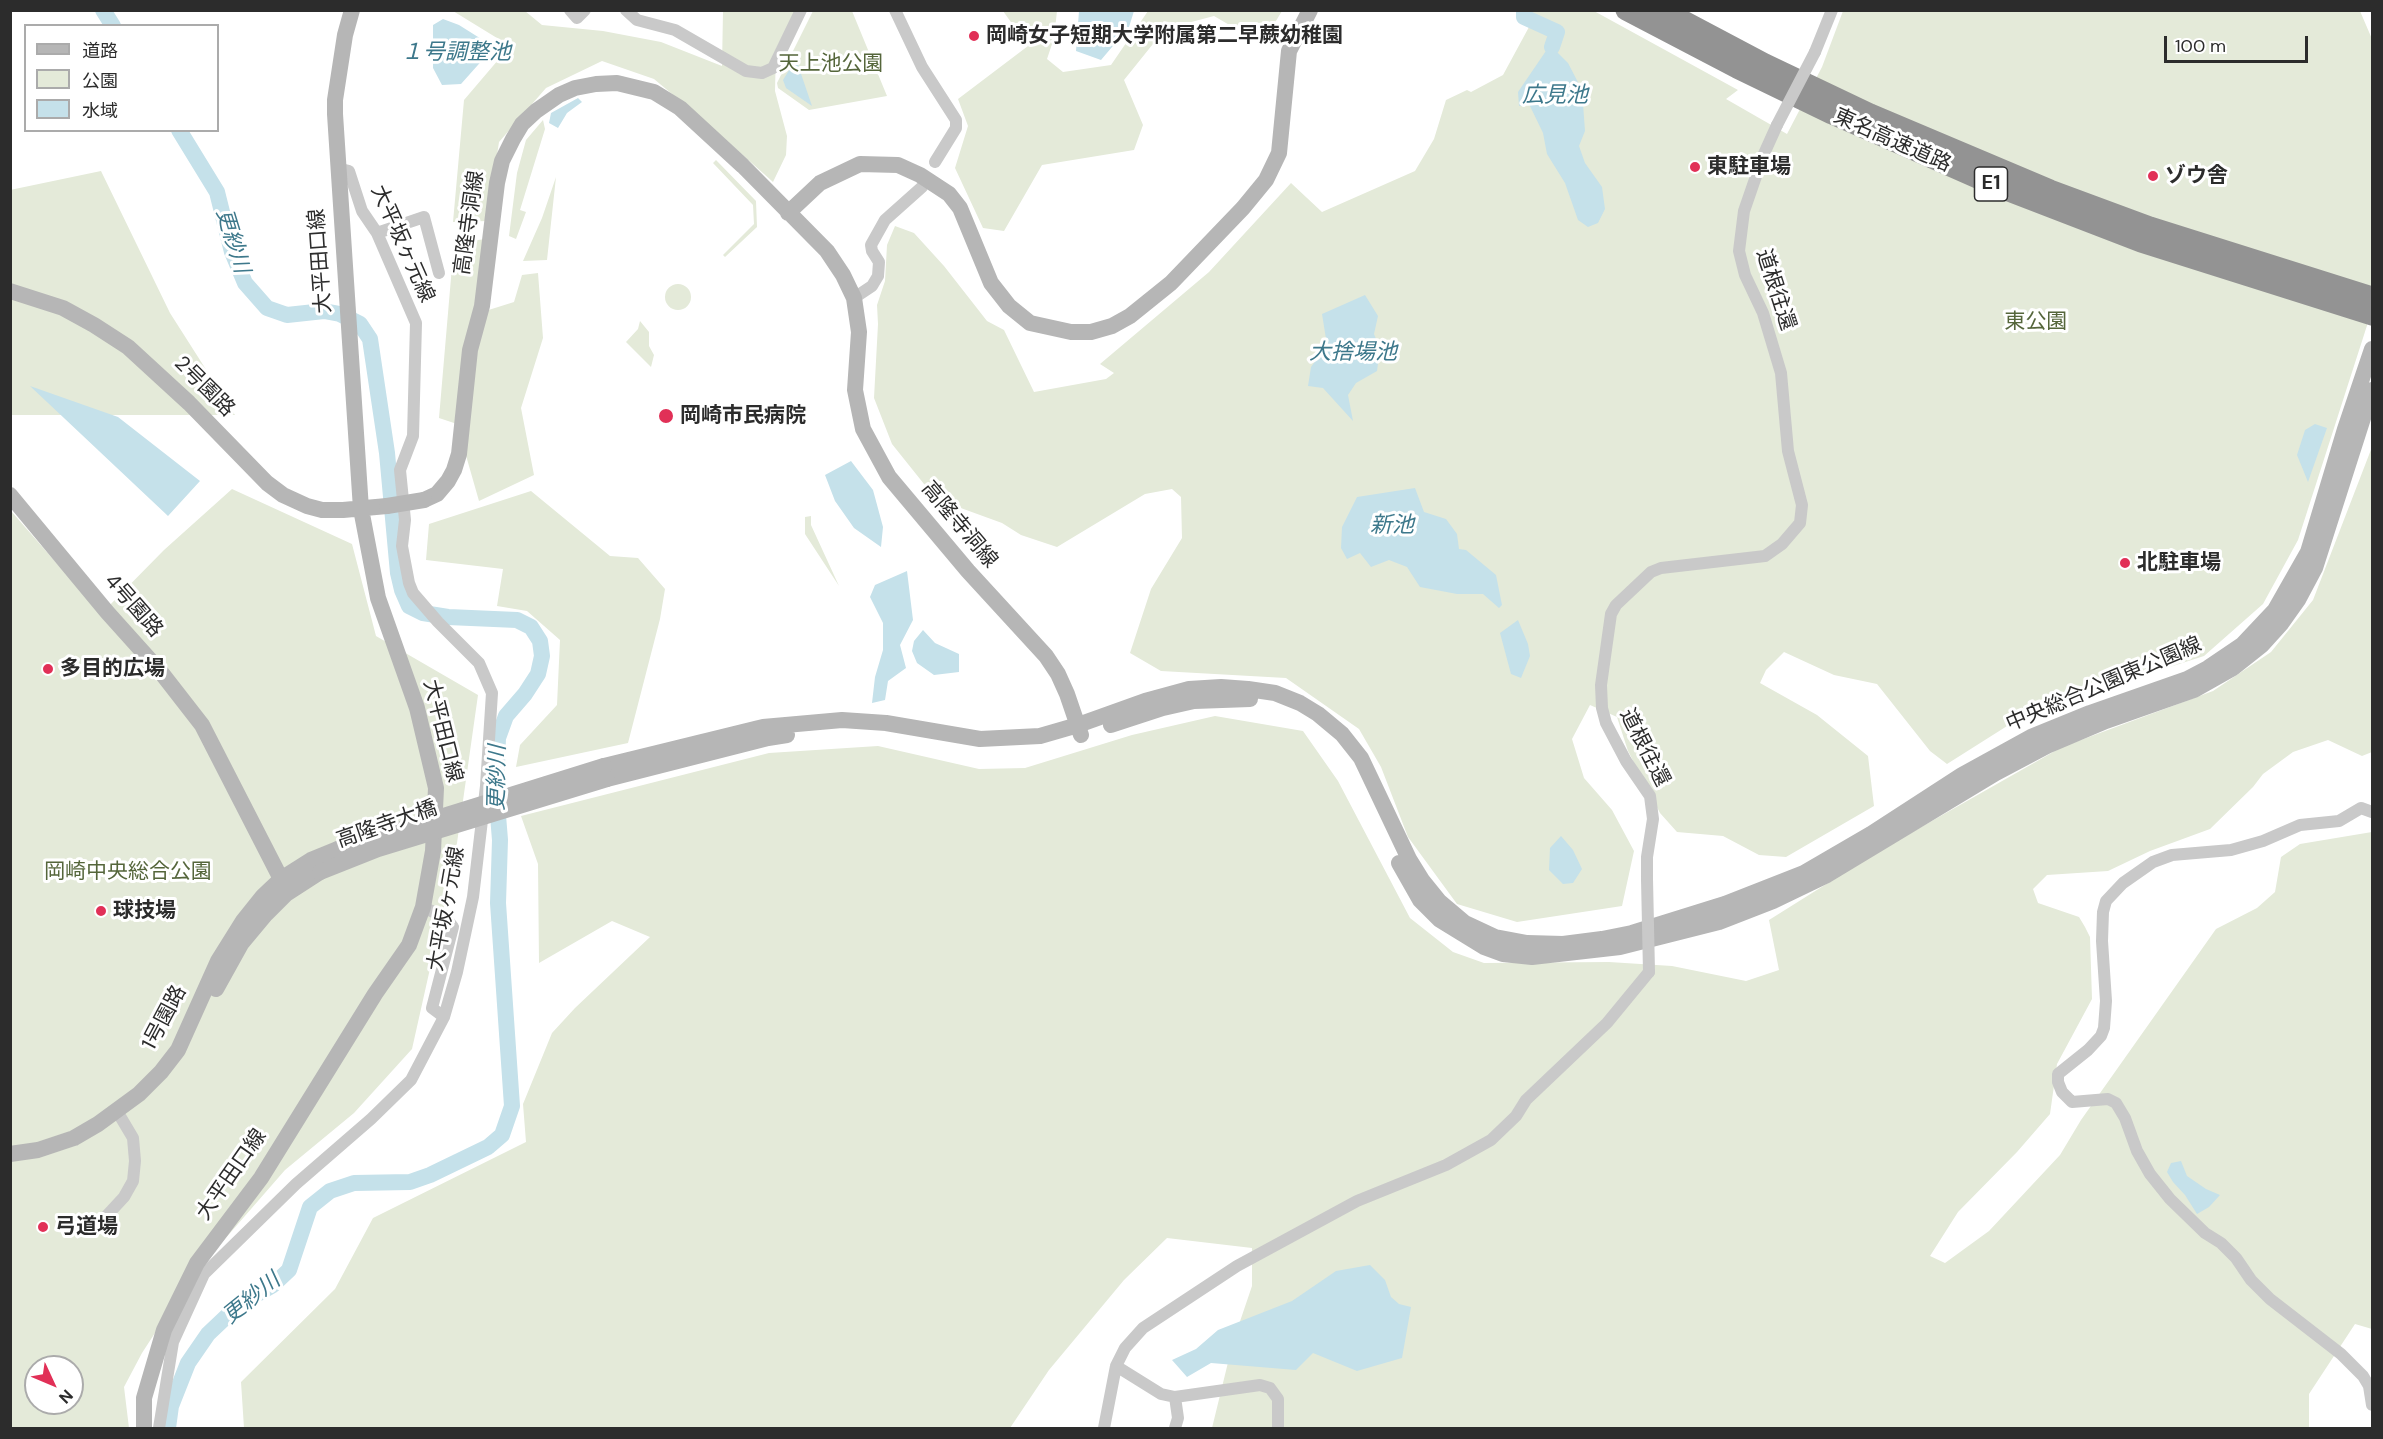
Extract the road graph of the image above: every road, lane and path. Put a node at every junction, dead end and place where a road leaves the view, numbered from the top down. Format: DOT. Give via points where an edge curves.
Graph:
graph roads {
  1 [pos="352,10"];
  2 [pos="570,10"];
  3 [pos="585,10"];
  4 [pos="626,10"];
  5 [pos="801,10"];
  6 [pos="895,10"];
  7 [pos="1310,10"];
  8 [pos="1626,10"];
  9 [pos="1663,10"];
  10 [pos="1832,10"];
  11 [pos="935,162"];
  12 [pos="337,168"];
  13 [pos="922,187"];
  14 [pos="788,213"];
  15 [pos="377,232"];
  16 [pos="439,273"];
  17 [pos="10,291"];
  18 [pos="2373,297"];
  19 [pos="854,298"];
  20 [pos="2373,315"];
  21 [pos="2373,349"];
  22 [pos="2365,391"];
  23 [pos="2354,425"];
  24 [pos="10,495"];
  25 [pos="424,500"];
  26 [pos="361,509"];
  27 [pos="1080,730"];
  28 [pos="606,772"];
  29 [pos="2373,812"];
  30 [pos="316,866"];
  31 [pos="281,879"];
  32 [pos="423,907"];
  33 [pos="444,1017"];
  34 [pos="190,1026"];
  35 [pos="117,1111"];
  36 [pos="10,1154"];
  37 [pos="99,1224"];
  38 [pos="169,1336"];
  39 [pos="1116,1366"];
  40 [pos="1175,1397"];
  41 [pos="2373,1405"];
  42 [pos="144,1428"];
  43 [pos="159,1428"];
  44 [pos="1104,1428"];
  45 [pos="1175,1428"];
  46 [pos="1278,1428"];
  1 -- 12 [label="street, 大平田口線" via="335,100"];
  2 -- 3 [label="street" via="578,18"];
  4 -- 5 [label="street" via="637,20 675,30 746,71 762,73 773,68"];
  6 -- 11 [label="street" via="922,67 956,120 956,128"];
  7 -- 14 [label="street" via="1289,51 1279,153 1266,180 1171,283 1112,326 1071,332 1030,323 1009,306 991,283 960,208 949,194 898,165 860,164 820,183"];
  8 -- 20 [label="highway, 東名高速道路 / E1" via="1832,114 1993,185 2141,242"];
  9 -- 18 [label="highway, 東名高速道路 / E1" via="1870,114 2050,190 2150,227"];
  10 -- 39 [label="street, 道根往還, bridge" via="1763,156 1744,211 1739,251 1781,373 1788,451 1802,506 1800,523 1765,556 1651,572 1616,604 1611,614 1602,675 1602,708 1626,761 1650,796 1653,819 1647,857 1649,972 1607,1023 1526,1100 1516,1116 1491,1140 1446,1165 1357,1201 1237,1266 1143,1328 1125,1348"];
  12 -- 15 [label="street, 大平坂ヶ元線" via="349,171 362,211"];
  12 -- 26 [label="street, 大平田口線"];
  13 -- 19 [label="street" via="885,220 871,245 879,262 878,276 872,286"];
  14 -- 19 [label="street, 高隆寺洞線" via="827,251"];
  14 -- 25 [label="street, 高隆寺洞線" via="680,108 654,92 617,83 596,84 559,95 536,111 522,124 502,161 497,183 482,306 470,350 459,454 454,470 437,494"];
  15 -- 16 [label="street" via="424,217"];
  15 -- 33 [label="street, 大平坂ヶ元線" via="417,324 413,436 400,470 405,520 402,546 409,583 438,622 479,663 492,693 473,897"];
  17 -- 26 [label="street, 2号園路" via="63,308 128,347 283,495 322,510"];
  19 -- 27 [label="street, 高隆寺洞線" via="859,332 855,390 863,429 889,477 1046,656 1067,694"];
  21 -- 22 [label="street, 中央総合公園東公園線"];
  22 -- 23 [label="street, 中央総合公園東公園線"];
  23 -- 27 [label="street, 中央総合公園東公園線" via="2308,552 2275,610 2242,645 2187,679 2031,737 1804,873 1725,904 1632,933 1563,944 1527,943 1495,937 1465,923 1438,901 1422,880 1361,758 1318,714 1283,697 1248,689 1189,690 1145,701"];
  23 -- 27 [label="street" via="2314,568 2281,624 2233,668 2194,690 2047,746 1827,875 1773,901 1719,922 1620,947 1532,957 1503,954 1440,920 1420,900 1404,872 1348,757 1311,720 1283,706 1257,699 1194,702"];
  24 -- 31 [label="street, 4号園路" via="202,725"];
  25 -- 26 [label="street, 2号園路, bridge"];
  26 -- 32 [label="street, 大平田口線" via="378,598 417,708 436,788 433,851"];
  27 -- 28 [label="street" via="980,739 886,723 842,720 763,727"];
  28 -- 30 [label="street, 高隆寺大橋, bridge"];
  28 -- 30 [label="street, 高隆寺大橋, bridge" via="338,849"];
  29 -- 41 [label="street" via="2361,808 2339,820 2300,825 2231,850 2172,855 2153,862 2123,883 2106,902 2103,912 2104,1028 2088,1050 2058,1074 2058,1082 2072,1102 2108,1099 2116,1103 2137,1151 2170,1199 2236,1258 2270,1299 2363,1376"];
  30 -- 31 [label="street, 1号園路"];
  30 -- 34 [label="street" via="241,944 211,998"];
  31 -- 34 [label="street, 1号園路" via="243,921 218,961"];
  32 -- 33 [label="street" via="446,918 453,927 432,1008"];
  32 -- 38 [label="street, 大平田口線" via="410,945 375,994 261,1178 197,1263"];
  33 -- 38 [label="street, 大平坂ヶ元線" via="411,1080 204,1274"];
  34 -- 35 [label="street, 1号園路" via="161,1072"];
  35 -- 36 [label="street, 1号園路" via="74,1138"];
  35 -- 37 [label="street" via="133,1138 133,1181"];
  38 -- 42 [label="street, 大平田口線" via="144,1398"];
  38 -- 43 [label="street, 大平坂ヶ元線"];
  39 -- 40 [label="street" via="1161,1394"];
  39 -- 44 [label="street"];
  40 -- 45 [label="street"];
  40 -- 46 [label="street" via="1260,1384 1270,1388 1278,1399"];
}
